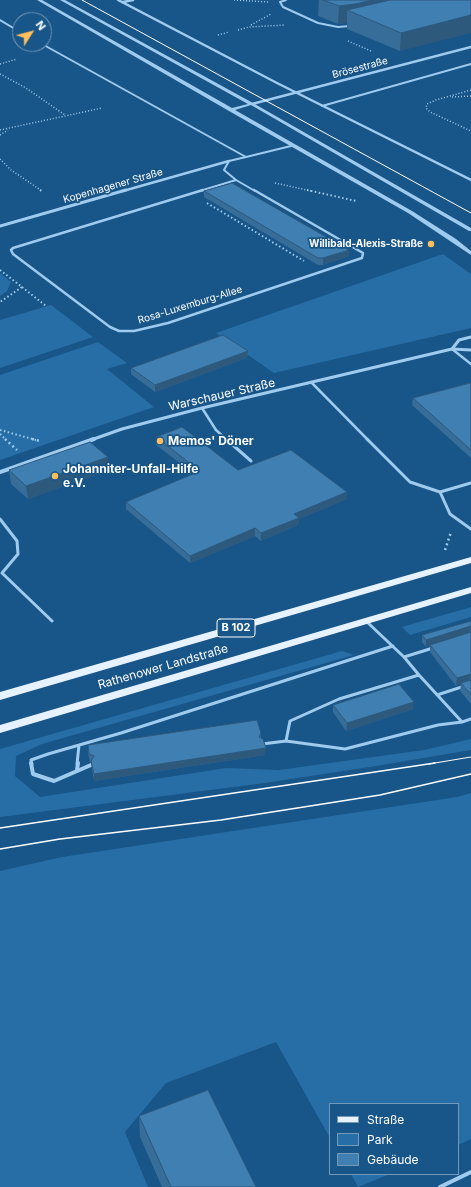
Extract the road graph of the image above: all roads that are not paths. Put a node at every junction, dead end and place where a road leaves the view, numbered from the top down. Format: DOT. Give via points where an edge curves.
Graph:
graph roads {
  1 [pos="39,0"];
  2 [pos="62,0"];
  3 [pos="118,0"];
  4 [pos="134,0"];
  5 [pos="286,0"];
  6 [pos="123,2"];
  7 [pos="0,20"];
  8 [pos="355,26"];
  9 [pos="12,27"];
  10 [pos="471,47"];
  11 [pos="52,50"];
  12 [pos="471,64"];
  13 [pos="297,93"];
  14 [pos="252,104"];
  15 [pos="322,106"];
  16 [pos="230,110"];
  17 [pos="291,146"];
  18 [pos="246,157"];
  19 [pos="229,161"];
  20 [pos="236,180"];
  21 [pos="471,180"];
  22 [pos="0,226"];
  23 [pos="471,230"];
  24 [pos="471,253"];
  25 [pos="471,337"];
  26 [pos="452,349"];
  27 [pos="471,350"];
  28 [pos="471,364"];
  29 [pos="312,383"];
  30 [pos="202,408"];
  31 [pos="251,461"];
  32 [pos="0,472"];
  33 [pos="471,483"];
  34 [pos="440,492"];
  35 [pos="0,519"];
  36 [pos="471,529"];
  37 [pos="471,560"];
  38 [pos="471,590"];
  39 [pos="366,621"];
  40 [pos="52,622"];
  41 [pos="394,646"];
  42 [pos="434,648"];
  43 [pos="404,657"];
  44 [pos="419,675"];
  45 [pos="471,684"];
  46 [pos="437,695"];
  47 [pos="0,696"];
  48 [pos="471,719"];
  49 [pos="462,722"];
  50 [pos="0,729"];
  51 [pos="286,741"];
  52 [pos="262,744"];
  53 [pos="79,745"];
  54 [pos="91,765"];
  55 [pos="77,770"];
  56 [pos="471,1172"];
  57 [pos="440,1187"];
  1 -- 16 [label="street"];
  2 -- 14 [label="street"];
  3 -- 6 [label="street"];
  4 -- 6 [label="street"];
  5 -- 8 [label="lane" via="280,2 284,7 318,23 338,27"];
  6 -- 13 [label="street"];
  7 -- 9 [label="lane"];
  10 -- 13 [label="street, Brösestraße"];
  11 -- 18 [label="lane"];
  12 -- 15 [label="lane"];
  13 -- 14 [label="street, Brösestraße"];
  13 -- 15 [label="street"];
  14 -- 16 [label="street"];
  14 -- 23 [label="street"];
  15 -- 21 [label="street"];
  16 -- 17 [label="street"];
  17 -- 18 [label="lane"];
  17 -- 24 [label="street" via="410,212"];
  18 -- 19 [label="lane"];
  19 -- 20 [label="lane, Rosa-Luxemburg-Allee" via="224,170"];
  19 -- 22 [label="street, Kopenhagener Straße"];
  20 -- 20 [label="lane, Rosa-Luxemburg-Allee" via="363,253 362,258 168,323 134,331 120,331 110,327 11,250 22,244"];
  25 -- 26 [label="street, Warschauer Straße" via="460,340"];
  26 -- 27 [label="street, Warschauer Straße"];
  26 -- 28 [label="lane"];
  26 -- 29 [label="street, Warschauer Straße"];
  29 -- 30 [label="street, Warschauer Straße"];
  29 -- 34 [label="lane" via="410,482"];
  30 -- 31 [label="lane" via="216,430"];
  30 -- 32 [label="street, Warschauer Straße" via="122,429"];
  33 -- 34 [label="lane"];
  34 -- 36 [label="lane" via="450,514"];
  35 -- 40 [label="lane" via="17,541 18,554 2,573"];
  37 -- 47 [label="main road, Rathenower Landstraße / B 102"];
  38 -- 39 [label="main road, Rathenower Landstraße / B 102"];
  39 -- 41 [label="lane"];
  39 -- 50 [label="main road, Rathenower Landstraße / B 102"];
  41 -- 43 [label="lane"];
  41 -- 53 [label="lane"];
  42 -- 43 [label="lane"];
  43 -- 44 [label="lane"];
  44 -- 46 [label="lane"];
  44 -- 51 [label="lane" via="339,699 290,721"];
  45 -- 46 [label="lane"];
  46 -- 49 [label="lane"];
  48 -- 49 [label="lane"];
  49 -- 51 [label="lane" via="438,725 345,749"];
  51 -- 52 [label="lane"];
  53 -- 55 [label="lane"];
  53 -- 55 [label="lane" via="31,760 33,774 54,782"];
  54 -- 55 [label="lane"];
  56 -- 57 [label="lane"];
}
